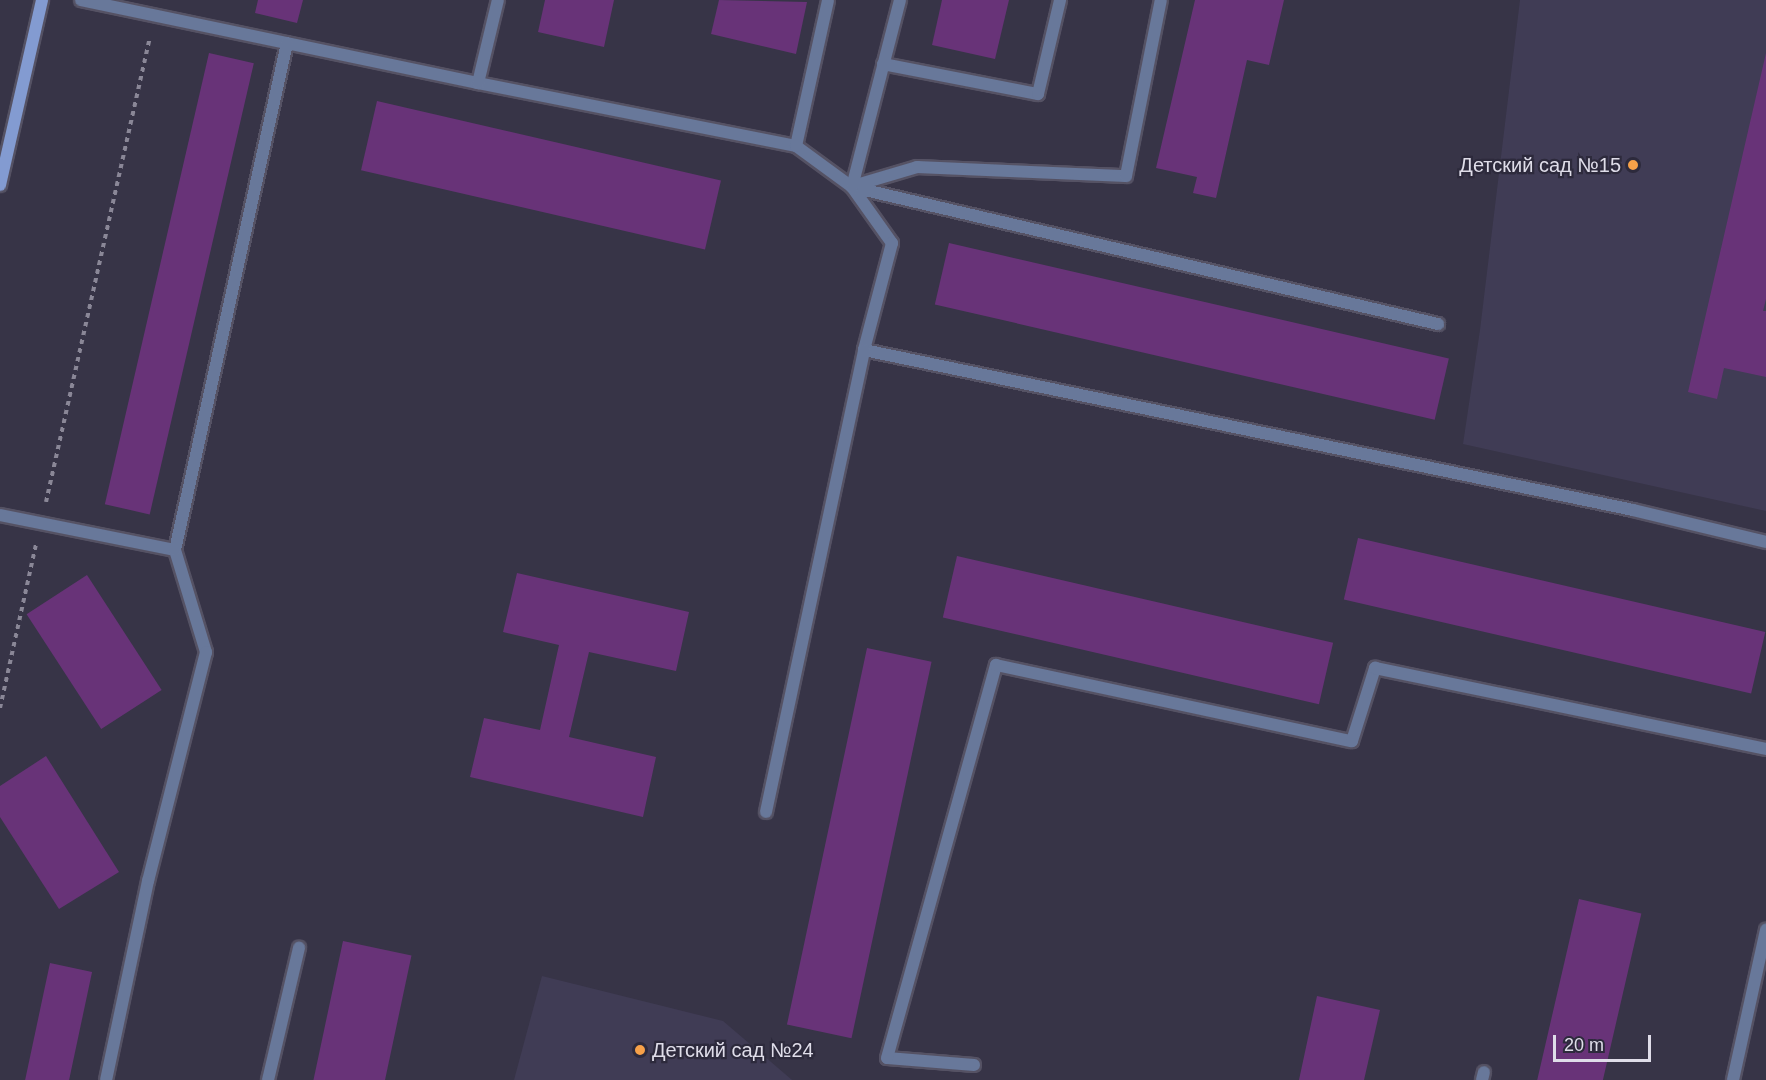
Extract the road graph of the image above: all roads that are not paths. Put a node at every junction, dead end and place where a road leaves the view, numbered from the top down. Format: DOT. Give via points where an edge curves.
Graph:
graph roads {
  1 [pos="42,0"];
  2 [pos="81,0"];
  3 [pos="498,0"];
  4 [pos="828,0"];
  5 [pos="900,0"];
  6 [pos="1060,0"];
  7 [pos="1161,0"];
  8 [pos="287,43"];
  9 [pos="883,63"];
  10 [pos="478,83"];
  11 [pos="796,146"];
  12 [pos="0,185"];
  13 [pos="852,187"];
  14 [pos="1438,324"];
  15 [pos="864,350"];
  16 [pos="0,515"];
  17 [pos="1766,542"];
  18 [pos="175,550"];
  19 [pos="1766,750"];
  20 [pos="766,812"];
  21 [pos="1766,930"];
  22 [pos="299,948"];
  23 [pos="974,1065"];
  24 [pos="106,1080"];
  25 [pos="268,1080"];
  26 [pos="1733,1080"];
  1 -- 12 [label="main road"];
  2 -- 8 [label="lane"];
  3 -- 10 [label="lane"];
  4 -- 11 [label="lane"];
  5 -- 9 [label="lane"];
  6 -- 9 [label="lane" via="1038,94"];
  7 -- 13 [label="lane" via="1126,176 917,167"];
  8 -- 10 [label="lane"];
  8 -- 18 [label="lane"];
  9 -- 13 [label="lane"];
  10 -- 11 [label="lane"];
  11 -- 13 [label="lane"];
  13 -- 14 [label="lane"];
  13 -- 15 [label="lane" via="892,243"];
  15 -- 17 [label="lane" via="1633,510"];
  15 -- 20 [label="lane"];
  16 -- 18 [label="lane"];
  18 -- 24 [label="lane" via="206,652 148,881"];
  19 -- 23 [label="lane" via="1375,668 1352,741 996,665 887,1058"];
  21 -- 26 [label="lane"];
  22 -- 25 [label="lane"];
}
